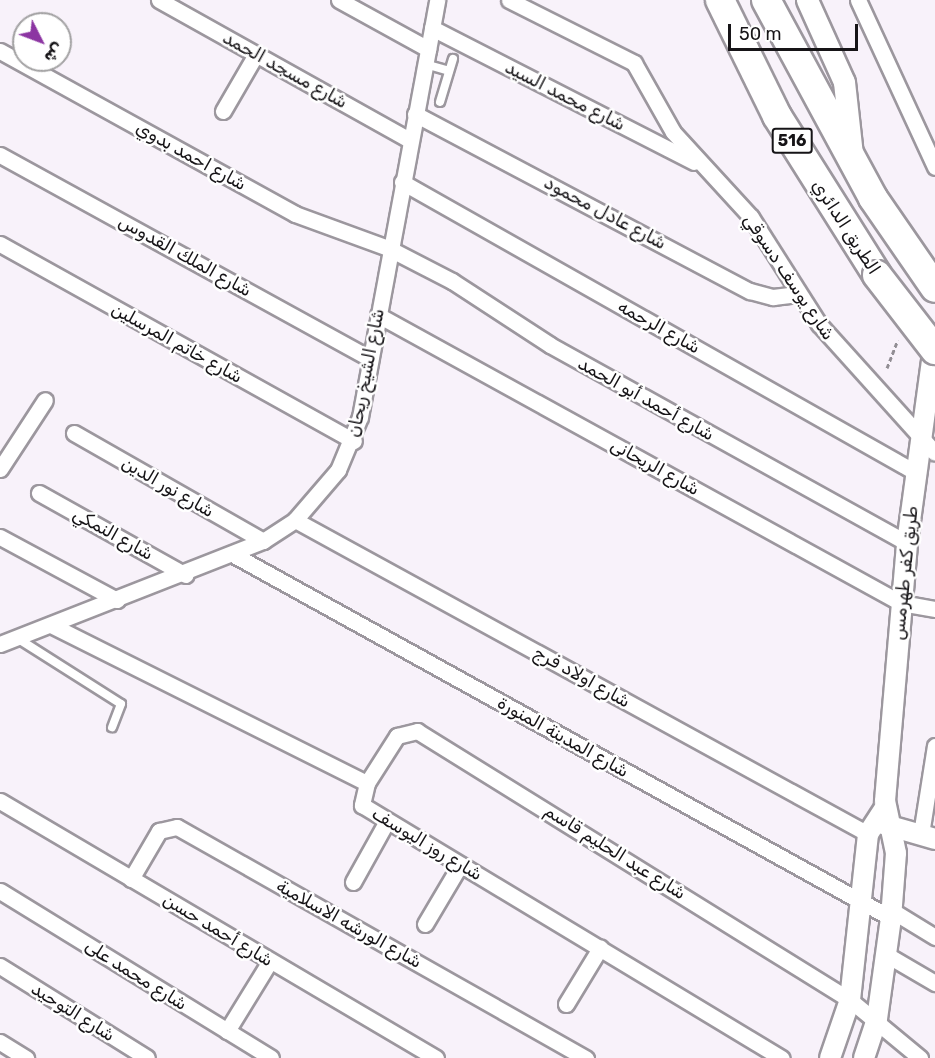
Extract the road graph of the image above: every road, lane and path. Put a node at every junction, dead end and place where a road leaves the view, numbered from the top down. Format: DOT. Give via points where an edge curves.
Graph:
graph roads {
  1 [pos="159,0"];
  2 [pos="339,0"];
  3 [pos="437,0"];
  4 [pos="509,0"];
  5 [pos="720,0"];
  6 [pos="766,0"];
  7 [pos="807,0"];
  8 [pos="858,0"];
  9 [pos="432,28"];
  10 [pos="0,51"];
  11 [pos="256,54"];
  12 [pos="427,56"];
  13 [pos="453,59"];
  14 [pos="449,72"];
  15 [pos="440,102"];
  16 [pos="222,111"];
  17 [pos="415,114"];
  18 [pos="410,140"];
  19 [pos="0,155"];
  20 [pos="852,162"];
  21 [pos="697,164"];
  22 [pos="935,167"];
  23 [pos="402,182"];
  24 [pos="0,244"];
  25 [pos="388,248"];
  26 [pos="935,288"];
  27 [pos="798,294"];
  28 [pos="378,315"];
  29 [pos="935,339"];
  30 [pos="893,345"];
  31 [pos="935,351"];
  32 [pos="369,357"];
  33 [pos="887,368"];
  34 [pos="45,400"];
  35 [pos="74,433"];
  36 [pos="920,436"];
  37 [pos="354,441"];
  38 [pos="6,448"];
  39 [pos="935,453"];
  40 [pos="0,469"];
  41 [pos="915,471"];
  42 [pos="39,493"];
  43 [pos="295,520"];
  44 [pos="0,537"];
  45 [pos="263,541"];
  46 [pos="907,543"];
  47 [pos="234,555"];
  48 [pos="186,575"];
  49 [pos="117,600"];
  50 [pos="901,603"];
  51 [pos="935,609"];
  52 [pos="53,626"];
  53 [pos="17,638"];
  54 [pos="0,644"];
  55 [pos="112,726"];
  56 [pos="935,747"];
  57 [pos="367,783"];
  58 [pos="0,801"];
  59 [pos="387,821"];
  60 [pos="875,821"];
  61 [pos="894,827"];
  62 [pos="928,837"];
  63 [pos="460,865"];
  64 [pos="131,879"];
  65 [pos="353,882"];
  66 [pos="0,891"];
  67 [pos="861,901"];
  68 [pos="891,914"];
  69 [pos="425,924"];
  70 [pos="935,937"];
  71 [pos="600,948"];
  72 [pos="887,955"];
  73 [pos="270,961"];
  74 [pos="0,966"];
  75 [pos="935,982"];
  76 [pos="850,1000"];
  77 [pos="566,1004"];
  78 [pos="877,1019"];
  79 [pos="227,1031"];
  80 [pos="0,1042"];
  81 [pos="26,1058"];
  82 [pos="147,1058"];
  83 [pos="271,1058"];
  84 [pos="436,1058"];
  85 [pos="586,1058"];
  86 [pos="782,1058"];
  87 [pos="830,1058"];
  88 [pos="864,1058"];
  89 [pos="920,1058"];
  1 -- 11 [label="street, شارع مسجد الحمد"];
  2 -- 12 [label="street"];
  3 -- 9 [label="street, شارع الشيخ ريحان"];
  4 -- 21 [label="street, شارع يوسف دسوقي" via="634,63 662,116"];
  5 -- 31 [label="highway, الطريق الدائري / 516, bridge" via="777,116 877,275"];
  6 -- 20 [label="highway, الطريق الدائري / 516"];
  7 -- 20 [label="main road" via="844,82"];
  8 -- 22 [label="street"];
  9 -- 12 [label="street, شارع الشيخ ريحان"];
  9 -- 21 [label="street, شارع محمد السيد"];
  10 -- 25 [label="street, شارع احمد بدوي" via="296,214"];
  11 -- 16 [label="street"];
  11 -- 18 [label="street, شارع مسجد الحمد"];
  12 -- 14 [label="lane"];
  12 -- 17 [label="street, شارع الشيخ ريحان"];
  13 -- 14 [label="lane"];
  14 -- 15 [label="lane"];
  17 -- 18 [label="street, شارع الشيخ ريحان"];
  17 -- 27 [label="street, شارع عادل محمود" via="750,291 774,297"];
  18 -- 23 [label="street, شارع الشيخ ريحان"];
  19 -- 32 [label="street, شارع الملك القدوس"];
  20 -- 26 [label="highway, الطريق الدائري / 516"];
  21 -- 27 [label="street, شارع يوسف دسوقي" via="751,217"];
  23 -- 25 [label="street, شارع الشيخ ريحان"];
  23 -- 41 [label="street, شارع الرحمه"];
  24 -- 37 [label="street, شارع خاتم المرسلين"];
  25 -- 28 [label="street, شارع الشيخ ريحان"];
  25 -- 46 [label="street, شارع أحمد أبو الحمد" via="452,280 550,345"];
  27 -- 36 [label="street, شارع يوسف دسوقي" via="838,350"];
  28 -- 32 [label="street, شارع الشيخ ريحان"];
  28 -- 50 [label="street, شارع الريحانى"];
  29 -- 36 [label="street, طريق كفر طهرمس"];
  30 -- 33 [label="path"];
  32 -- 37 [label="street, شارع الشيخ ريحان"];
  34 -- 38 [label="street"];
  35 -- 45 [label="street, شارع نور الدين"];
  36 -- 39 [label="street, شارع يوسف دسوقي"];
  36 -- 41 [label="street, طريق كفر طهرمس"];
  37 -- 43 [label="street, شارع الشيخ ريحان" via="332,478"];
  38 -- 40 [label="street"];
  41 -- 46 [label="street, طريق كفر طهرمس"];
  42 -- 48 [label="street, شارع النمكي"];
  43 -- 45 [label="street, شارع الشيخ ريحان"];
  43 -- 60 [label="street, شارع اولاد فرج"];
  44 -- 49 [label="street"];
  45 -- 47 [label="street, شارع الشيخ ريحان"];
  46 -- 50 [label="street, طريق كفر طهرمس"];
  47 -- 48 [label="street, شارع الشيخ ريحان"];
  47 -- 67 [label="street, شارع المدينة المنورة"];
  48 -- 49 [label="street, شارع الشيخ ريحان"];
  49 -- 52 [label="street, شارع الشيخ ريحان"];
  50 -- 51 [label="street, شارع الريحانى"];
  50 -- 60 [label="street, طريق كفر طهرمس"];
  52 -- 53 [label="street, شارع الشيخ ريحان"];
  52 -- 57 [label="street, شارع روز اليوسف"];
  53 -- 54 [label="street, شارع الشيخ ريحان"];
  53 -- 55 [label="lane" via="120,703 123,709"];
  56 -- 62 [label="street"];
  57 -- 59 [label="street, شارع روز اليوسف" via="362,805"];
  57 -- 76 [label="street, شارع عبد الحليم قاسم" via="397,736 417,730"];
  58 -- 64 [label="street, شارع أحمد حسن"];
  59 -- 63 [label="street, شارع روز اليوسف"];
  59 -- 65 [label="street"];
  60 -- 61 [label="street, طريق كفر طهرمس"];
  60 -- 67 [label="street, طريق كفر طهرمس"];
  61 -- 62 [label="street"];
  61 -- 68 [label="street, طريق كفر طهرمس"];
  63 -- 69 [label="street"];
  63 -- 71 [label="street, شارع روز اليوسف"];
  64 -- 73 [label="street, شارع أحمد حسن"];
  64 -- 85 [label="street, شارع الورشه الاسلامية" via="159,831 177,827"];
  66 -- 79 [label="street, شارع محمد على"];
  67 -- 68 [label="street, شارع المدينة المنورة"];
  67 -- 76 [label="street, طريق كفر طهرمس"];
  68 -- 70 [label="street, شارع المدينة المنورة"];
  68 -- 72 [label="street, طريق كفر طهرمس"];
  71 -- 77 [label="street"];
  71 -- 86 [label="street, شارع روز اليوسف"];
  72 -- 75 [label="street"];
  72 -- 78 [label="street, طريق كفر طهرمس"];
  73 -- 79 [label="street"];
  73 -- 84 [label="street, شارع أحمد حسن"];
  74 -- 82 [label="street, شارع التوحيد"];
  76 -- 78 [label="street, شارع عبد الحليم قاسم"];
  76 -- 87 [label="street, طريق كفر طهرمس"];
  78 -- 88 [label="street, طريق كفر طهرمس"];
  78 -- 89 [label="street, شارع عبد الحليم قاسم"];
  79 -- 83 [label="street, شارع محمد على"];
  80 -- 81 [label="street"];
}
